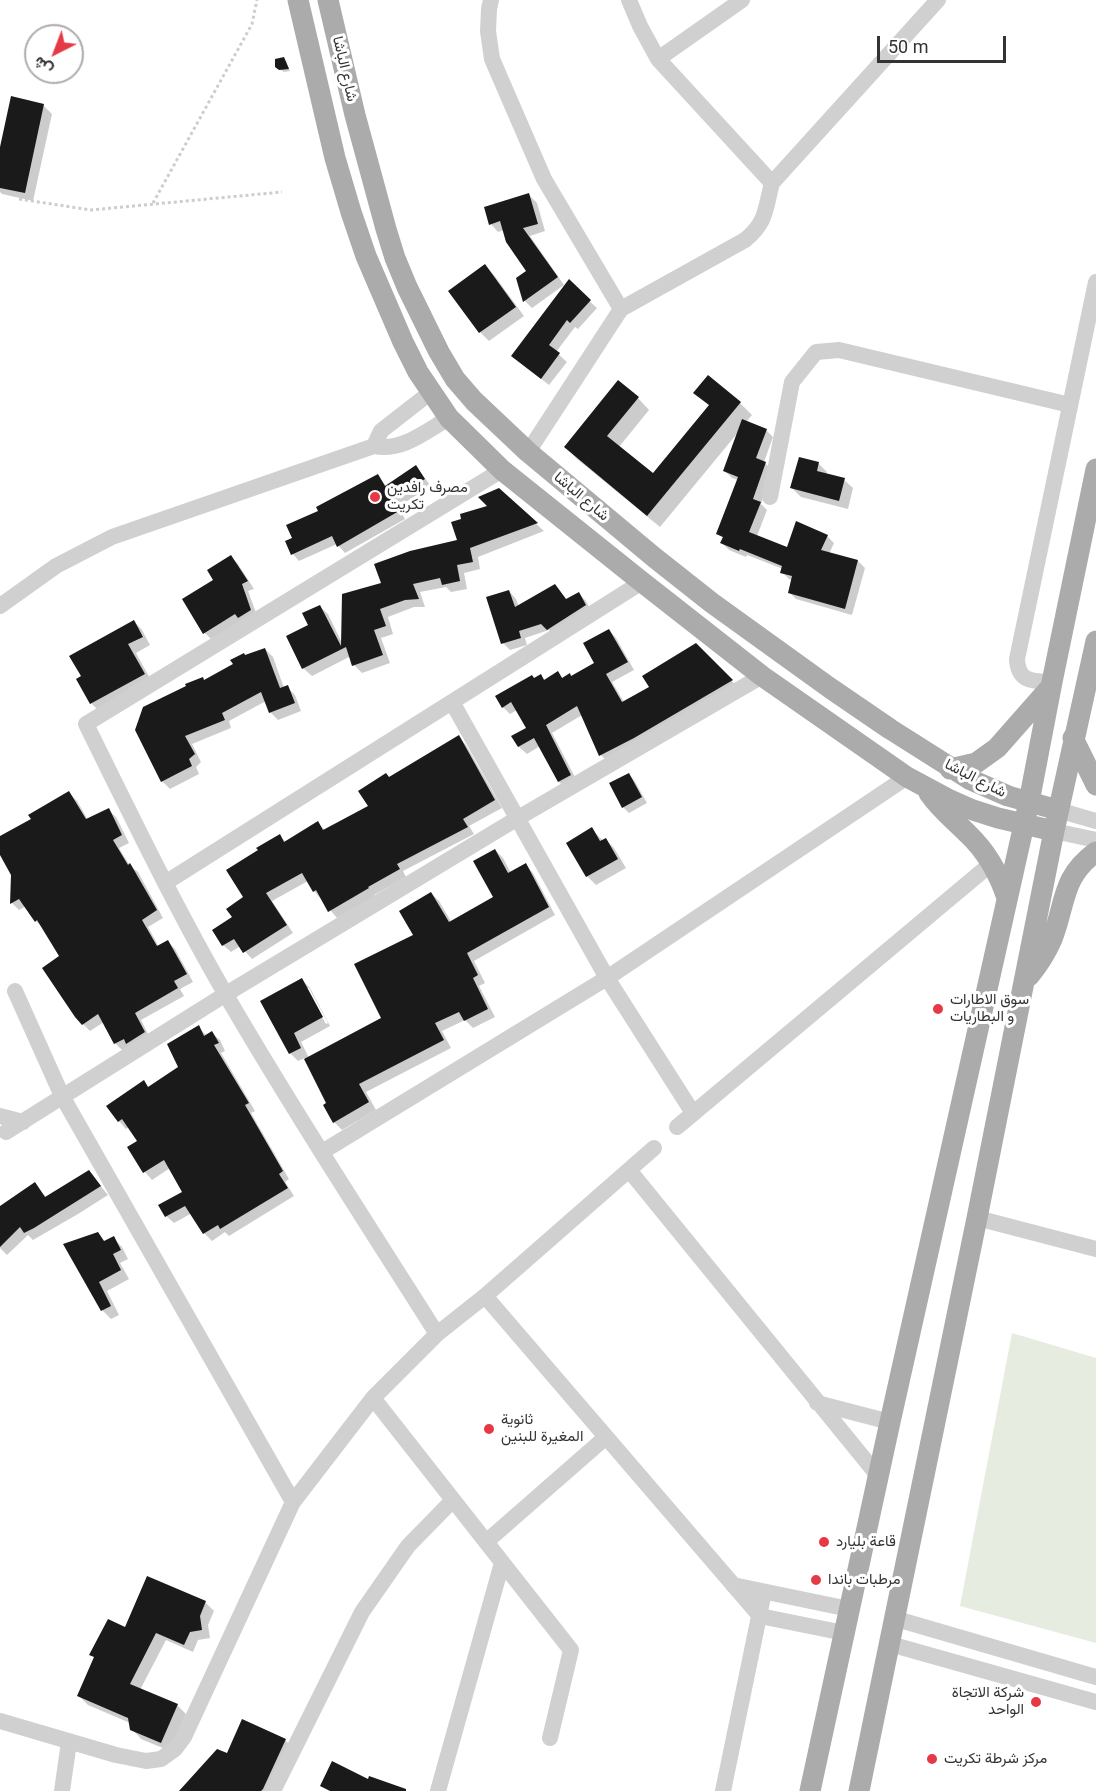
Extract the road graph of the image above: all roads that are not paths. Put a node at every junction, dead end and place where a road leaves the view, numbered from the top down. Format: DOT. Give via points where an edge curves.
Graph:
graph roads {
  1 [pos="298,0"];
  2 [pos="328,0"];
  3 [pos="491,0"];
  4 [pos="629,0"];
  5 [pos="742,0"];
  6 [pos="938,0"];
  7 [pos="658,59"];
  8 [pos="772,183"];
  9 [pos="1096,282"];
  10 [pos="621,309"];
  11 [pos="431,392"];
  12 [pos="1070,405"];
  13 [pos="449,418"];
  14 [pos="374,446"];
  15 [pos="528,452"];
  16 [pos="1096,469"];
  17 [pos="502,470"];
  18 [pos="770,497"];
  19 [pos="642,582"];
  20 [pos="0,606"];
  21 [pos="1096,641"];
  22 [pos="762,676"];
  23 [pos="1051,684"];
  24 [pos="452,702"];
  25 [pos="1088,705"];
  26 [pos="1073,738"];
  27 [pos="950,769"];
  28 [pos="916,782"];
  29 [pos="1096,785"];
  30 [pos="1029,802"];
  31 [pos="1058,810"];
  32 [pos="518,818"];
  33 [pos="1096,821"];
  34 [pos="1024,824"];
  35 [pos="1054,831"];
  36 [pos="1096,840"];
  37 [pos="1096,852"];
  38 [pos="992,862"];
  39 [pos="165,884"];
  40 [pos="1007,899"];
  41 [pos="607,978"];
  42 [pos="1024,981"];
  43 [pos="15,991"];
  44 [pos="226,994"];
  45 [pos="62,1096"];
  46 [pos="693,1113"];
  47 [pos="0,1116"];
  48 [pos="23,1122"];
  49 [pos="677,1127"];
  50 [pos="6,1132"];
  51 [pos="654,1148"];
  52 [pos="322,1152"];
  53 [pos="629,1170"];
  54 [pos="977,1218"];
  55 [pos="1096,1250"];
  56 [pos="485,1296"];
  57 [pos="437,1334"];
  58 [pos="373,1398"];
  59 [pos="817,1403"];
  60 [pos="890,1422"];
  61 [pos="606,1437"];
  62 [pos="879,1477"];
  63 [pos="453,1500"];
  64 [pos="293,1502"];
  65 [pos="486,1542"];
  66 [pos="502,1563"];
  67 [pos="733,1585"];
  68 [pos="764,1592"];
  69 [pos="849,1609"];
  70 [pos="760,1616"];
  71 [pos="893,1618"];
  72 [pos="844,1633"];
  73 [pos="890,1644"];
  74 [pos="1096,1677"];
  75 [pos="1096,1702"];
  76 [pos="0,1722"];
  77 [pos="550,1738"];
  78 [pos="69,1742"];
  79 [pos="62,1791"];
  80 [pos="273,1791"];
  81 [pos="438,1791"];
  82 [pos="723,1791"];
  83 [pos="810,1791"];
  84 [pos="859,1791"];
  1 -- 11 [label="main road" via="351,212 391,317"];
  2 -- 15 [label="main road, شارع الباشا" via="374,186 406,287 455,379"];
  3 -- 10 [label="street" via="488,31 492,59 544,179"];
  4 -- 7 [label="street"];
  5 -- 7 [label="street"];
  6 -- 8 [label="street"];
  7 -- 8 [label="street"];
  8 -- 10 [label="street" via="757,230"];
  9 -- 12 [label="street"];
  10 -- 15 [label="street"];
  11 -- 13 [label="main road"];
  11 -- 14 [label="street" via="381,431"];
  12 -- 18 [label="street" via="839,350 816,352 792,382"];
  12 -- 23 [label="street" via="1017,659 1024,677"];
  13 -- 14 [label="street" via="401,446"];
  13 -- 17 [label="main road"];
  14 -- 20 [label="street" via="112,537 56,566"];
  15 -- 27 [label="main road, شارع الباشا" via="721,609"];
  16 -- 23 [label="main road"];
  17 -- 19 [label="main road"];
  17 -- 39 [label="street" via="86,724"];
  19 -- 22 [label="main road"];
  19 -- 24 [label="street"];
  21 -- 25 [label="main road"];
  22 -- 28 [label="main road"];
  22 -- 32 [label="street"];
  23 -- 27 [label="main road" via="997,748 976,763"];
  23 -- 30 [label="main road"];
  24 -- 32 [label="street"];
  24 -- 39 [label="street"];
  25 -- 26 [label="main road"];
  26 -- 29 [label="main road"];
  26 -- 31 [label="main road"];
  27 -- 30 [label="main road, شارع الباشا" via="988,789"];
  28 -- 34 [label="main road" via="973,810"];
  28 -- 38 [label="main road"];
  28 -- 41 [label="street"];
  30 -- 31 [label="main road, شارع الباشا"];
  30 -- 34 [label="main road"];
  31 -- 33 [label="street"];
  31 -- 35 [label="main road"];
  32 -- 41 [label="street"];
  32 -- 44 [label="street"];
  34 -- 35 [label="main road"];
  34 -- 40 [label="main road"];
  35 -- 36 [label="street"];
  35 -- 42 [label="main road"];
  37 -- 42 [label="main road" via="1070,881 1045,954"];
  38 -- 40 [label="main road"];
  38 -- 46 [label="street"];
  39 -- 44 [label="street"];
  40 -- 60 [label="main road"];
  41 -- 46 [label="street"];
  41 -- 52 [label="street"];
  42 -- 54 [label="main road"];
  43 -- 45 [label="street"];
  44 -- 45 [label="street"];
  44 -- 52 [label="street"];
  45 -- 48 [label="street"];
  45 -- 64 [label="street"];
  46 -- 49 [label="street"];
  47 -- 48 [label="street"];
  48 -- 50 [label="street"];
  51 -- 53 [label="street"];
  52 -- 57 [label="street"];
  53 -- 56 [label="street"];
  53 -- 59 [label="street"];
  54 -- 55 [label="street"];
  54 -- 71 [label="main road"];
  56 -- 57 [label="street"];
  56 -- 61 [label="street"];
  57 -- 58 [label="street"];
  58 -- 63 [label="street"];
  58 -- 64 [label="street"];
  59 -- 60 [label="street"];
  59 -- 62 [label="street"];
  60 -- 62 [label="main road"];
  61 -- 65 [label="street"];
  61 -- 67 [label="street"];
  62 -- 69 [label="main road"];
  63 -- 65 [label="street"];
  63 -- 80 [label="street" via="408,1546 362,1612"];
  64 -- 78 [label="street" via="175,1749 161,1759 146,1761"];
  65 -- 66 [label="street"];
  66 -- 77 [label="street" via="571,1650"];
  66 -- 81 [label="street"];
  67 -- 68 [label="street"];
  67 -- 70 [label="street"];
  68 -- 69 [label="street"];
  68 -- 70 [label="street"];
  69 -- 72 [label="main road"];
  70 -- 72 [label="street"];
  70 -- 82 [label="street"];
  71 -- 73 [label="main road"];
  71 -- 74 [label="street"];
  72 -- 83 [label="main road"];
  73 -- 75 [label="street"];
  73 -- 84 [label="main road"];
  76 -- 78 [label="street"];
  78 -- 79 [label="street"];
}
